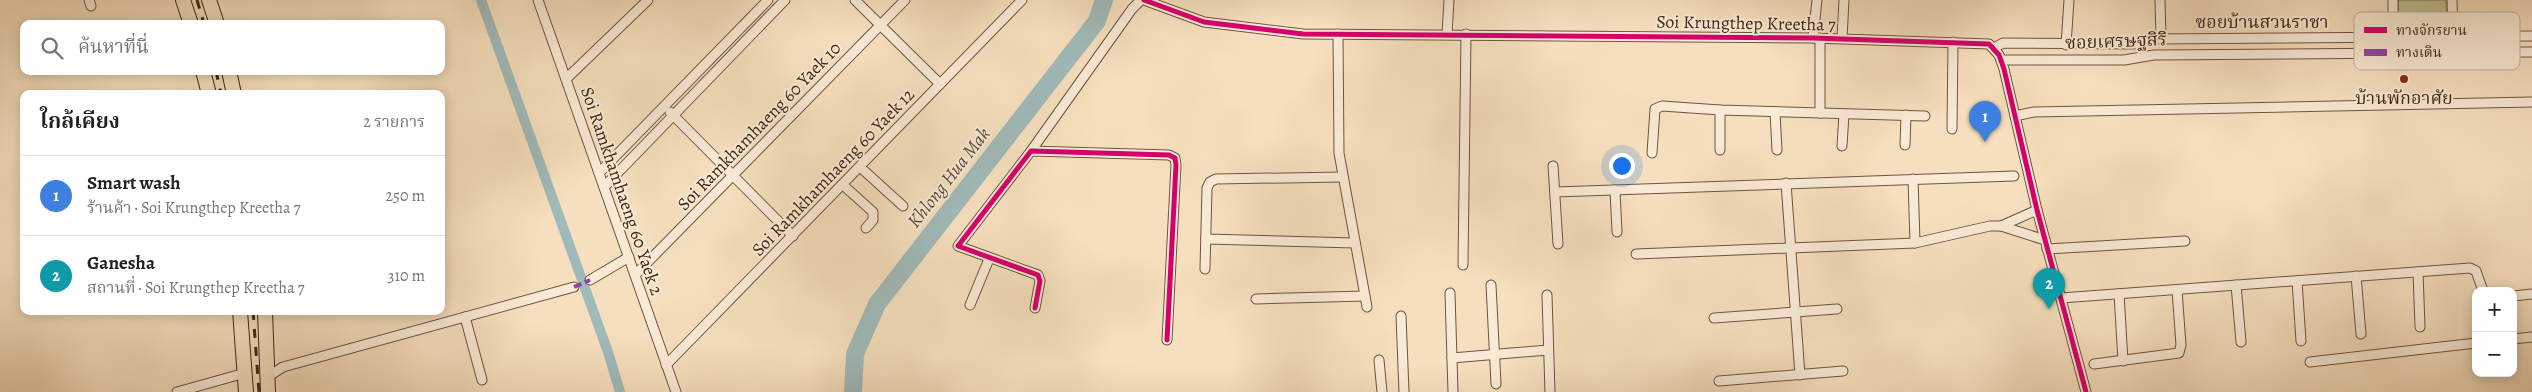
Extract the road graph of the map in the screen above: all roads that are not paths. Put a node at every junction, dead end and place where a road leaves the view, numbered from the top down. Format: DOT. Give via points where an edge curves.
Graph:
graph roads {
  1 [pos="183,0"];
  2 [pos="209,0"];
  3 [pos="538,0"];
  4 [pos="648,0"];
  5 [pos="768,0"];
  6 [pos="785,0"];
  7 [pos="856,0"];
  8 [pos="905,0"];
  9 [pos="1022,0"];
  10 [pos="1142,0"];
  11 [pos="1449,0"];
  12 [pos="1817,0"];
  13 [pos="1844,0"];
  14 [pos="2069,0"];
  15 [pos="2160,0"];
  16 [pos="190,20"];
  17 [pos="216,20"];
  18 [pos="880,25"];
  19 [pos="736,32"];
  20 [pos="1338,34"];
  21 [pos="1447,34"];
  22 [pos="1466,34"];
  23 [pos="2354,37"];
  24 [pos="1817,38"];
  25 [pos="1842,38"];
  26 [pos="2161,39"];
  27 [pos="746,41"];
  28 [pos="1953,42"];
  29 [pos="2066,45"];
  30 [pos="1994,48"];
  31 [pos="2354,53"];
  32 [pos="2001,60"];
  33 [pos="204,75"];
  34 [pos="230,75"];
  35 [pos="566,79"];
  36 [pos="940,84"];
  37 [pos="208,90"];
  38 [pos="233,90"];
  39 [pos="2532,102"];
  40 [pos="664,106"];
  41 [pos="1720,110"];
  42 [pos="1776,112"];
  43 [pos="1820,113"];
  44 [pos="1844,114"];
  45 [pos="1906,115"];
  46 [pos="673,116"];
  47 [pos="1925,116"];
  48 [pos="2015,116"];
  49 [pos="1952,129"];
  50 [pos="1905,144"];
  51 [pos="1842,146"];
  52 [pos="1720,150"];
  53 [pos="1777,150"];
  54 [pos="1031,151"];
  55 [pos="1652,153"];
  56 [pos="1553,166"];
  57 [pos="860,167"];
  58 [pos="599,173"];
  59 [pos="734,176"];
  60 [pos="2014,176"];
  61 [pos="1343,178"];
  62 [pos="1913,179"];
  63 [pos="1786,183"];
  64 [pos="843,185"];
  65 [pos="604,187"];
  66 [pos="1615,190"];
  67 [pos="1555,192"];
  68 [pos="903,206"];
  69 [pos="2037,210"];
  70 [pos="2001,226"];
  71 [pos="866,228"];
  72 [pos="1617,232"];
  73 [pos="793,236"];
  74 [pos="1206,238"];
  75 [pos="2185,241"];
  76 [pos="1355,243"];
  77 [pos="1915,243"];
  78 [pos="1558,244"];
  79 [pos="2046,244"];
  80 [pos="1790,248"];
  81 [pos="1636,254"];
  82 [pos="629,257"];
  83 [pos="989,259"];
  84 [pos="1463,265"];
  85 [pos="1205,269"];
  86 [pos="2418,272"];
  87 [pos="635,275"];
  88 [pos="2356,276"];
  89 [pos="590,280"];
  90 [pos="2297,281"];
  91 [pos="1491,285"];
  92 [pos="2236,285"];
  93 [pos="574,287"];
  94 [pos="2482,287"];
  95 [pos="2177,290"];
  96 [pos="1450,293"];
  97 [pos="2119,294"];
  98 [pos="2532,294"];
  99 [pos="1547,295"];
  100 [pos="1365,296"];
  101 [pos="2517,296"];
  102 [pos="2061,298"];
  103 [pos="1256,299"];
  104 [pos="970,305"];
  105 [pos="1367,307"];
  106 [pos="1036,308"];
  107 [pos="1837,309"];
  108 [pos="1795,312"];
  109 [pos="240,315"];
  110 [pos="265,315"];
  111 [pos="1401,316"];
  112 [pos="465,317"];
  113 [pos="1714,318"];
  114 [pos="2420,327"];
  115 [pos="2361,334"];
  116 [pos="2532,338"];
  117 [pos="2517,339"];
  118 [pos="1167,340"];
  119 [pos="2301,341"];
  120 [pos="2240,342"];
  121 [pos="2472,343"];
  122 [pos="1548,350"];
  123 [pos="1495,354"];
  124 [pos="1452,358"];
  125 [pos="1379,360"];
  126 [pos="2123,361"];
  127 [pos="2310,362"];
  128 [pos="2094,364"];
  129 [pos="666,365"];
  130 [pos="1842,372"];
  131 [pos="245,373"];
  132 [pos="1800,375"];
  133 [pos="269,376"];
  134 [pos="482,380"];
  135 [pos="1719,381"];
  136 [pos="1496,384"];
  137 [pos="176,392"];
  138 [pos="246,392"];
  139 [pos="268,392"];
  140 [pos="274,392"];
  141 [pos="676,392"];
  142 [pos="1382,392"];
  143 [pos="1404,392"];
  144 [pos="1453,392"];
  145 [pos="1550,392"];
  146 [pos="2086,392"];
  1 -- 16 [label="main road"];
  2 -- 17 [label="main road"];
  3 -- 35 [label="street, Soi Ramkhamhaeng 60 Yaek 2"];
  4 -- 35 [label="street"];
  5 -- 19 [label="street"];
  6 -- 27 [label="street"];
  7 -- 18 [label="street"];
  8 -- 18 [label="street, Soi Ramkhamhaeng 60 Yaek 10"];
  9 -- 36 [label="street, Soi Ramkhamhaeng 60 Yaek 12"];
  10 -- 20 [label="street, Soi Krungthep Kreetha 7" via="1204,22 1304,34"];
  10 -- 54 [label="street" via="1132,9"];
  11 -- 21 [label="street"];
  12 -- 24 [label="street"];
  13 -- 25 [label="street"];
  14 -- 29 [label="street"];
  15 -- 26 [label="street"];
  18 -- 36 [label="street"];
  18 -- 59 [label="street, Soi Ramkhamhaeng 60 Yaek 10"];
  19 -- 27 [label="street"];
  19 -- 40 [label="street"];
  20 -- 21 [label="street, Soi Krungthep Kreetha 7"];
  20 -- 61 [label="street" via="1338,153"];
  21 -- 22 [label="street, Soi Krungthep Kreetha 7"];
  22 -- 24 [label="street, Soi Krungthep Kreetha 7"];
  22 -- 84 [label="street"];
  23 -- 26 [label="street, ซอยบ้านสวนราชา"];
  24 -- 25 [label="street, Soi Krungthep Kreetha 7"];
  24 -- 43 [label="street"];
  25 -- 28 [label="street, Soi Krungthep Kreetha 7"];
  26 -- 29 [label="street, ซอยบ้านสวนราชา" via="2137,44"];
  27 -- 46 [label="street"];
  28 -- 30 [label="street, Soi Krungthep Kreetha 7" via="1982,43"];
  28 -- 49 [label="street"];
  29 -- 30 [label="street, ซอยบ้านสวนราชา" via="2003,43"];
  30 -- 32 [label="street"];
  31 -- 32 [label="street, ซอยเศรษฐสิริ"];
  32 -- 48 [label="street"];
  33 -- 37 [label="main road"];
  34 -- 38 [label="main road"];
  35 -- 58 [label="street, Soi Ramkhamhaeng 60 Yaek 2"];
  36 -- 57 [label="street, Soi Ramkhamhaeng 60 Yaek 12"];
  39 -- 48 [label="street" via="2034,112"];
  40 -- 46 [label="street"];
  40 -- 58 [label="street"];
  41 -- 42 [label="street"];
  41 -- 52 [label="street"];
  41 -- 55 [label="street" via="1657,106"];
  42 -- 43 [label="street"];
  42 -- 53 [label="street"];
  43 -- 44 [label="street"];
  44 -- 45 [label="street"];
  44 -- 51 [label="street"];
  45 -- 47 [label="street"];
  45 -- 50 [label="street"];
  46 -- 59 [label="street"];
  46 -- 65 [label="street"];
  48 -- 69 [label="street"];
  54 -- 83 [label="street" via="958,246"];
  54 -- 118 [label="street" via="1169,155 1175,158"];
  56 -- 67 [label="street"];
  57 -- 64 [label="street, Soi Ramkhamhaeng 60 Yaek 12"];
  57 -- 68 [label="street"];
  58 -- 65 [label="street, Soi Ramkhamhaeng 60 Yaek 2"];
  59 -- 73 [label="street"];
  59 -- 87 [label="street, Soi Ramkhamhaeng 60 Yaek 10"];
  60 -- 62 [label="street"];
  61 -- 74 [label="street" via="1216,179 1207,188"];
  61 -- 76 [label="street"];
  62 -- 63 [label="street"];
  62 -- 77 [label="street"];
  63 -- 66 [label="street"];
  63 -- 80 [label="street"];
  64 -- 71 [label="street" via="873,212 873,220"];
  64 -- 73 [label="street, Soi Ramkhamhaeng 60 Yaek 12"];
  65 -- 82 [label="street, Soi Ramkhamhaeng 60 Yaek 2"];
  66 -- 67 [label="street"];
  66 -- 72 [label="street"];
  67 -- 78 [label="street"];
  69 -- 70 [label="street"];
  69 -- 79 [label="street"];
  70 -- 77 [label="street"];
  70 -- 79 [label="street"];
  73 -- 129 [label="street, Soi Ramkhamhaeng 60 Yaek 12"];
  74 -- 76 [label="street"];
  74 -- 85 [label="street"];
  75 -- 79 [label="street"];
  76 -- 100 [label="street"];
  77 -- 80 [label="street"];
  79 -- 102 [label="street"];
  80 -- 81 [label="street"];
  80 -- 108 [label="street"];
  82 -- 87 [label="street, Soi Ramkhamhaeng 60 Yaek 2"];
  82 -- 89 [label="street"];
  83 -- 104 [label="street"];
  83 -- 106 [label="street" via="1038,275"];
  86 -- 88 [label="street"];
  86 -- 94 [label="street" via="2470,268 2476,271"];
  86 -- 114 [label="street"];
  87 -- 129 [label="street, Soi Ramkhamhaeng 60 Yaek 2"];
  88 -- 90 [label="street"];
  88 -- 115 [label="street"];
  90 -- 92 [label="street"];
  90 -- 119 [label="street"];
  91 -- 123 [label="street"];
  92 -- 95 [label="street"];
  92 -- 120 [label="street"];
  93 -- 112 [label="street"];
  95 -- 97 [label="street"];
  95 -- 126 [label="street" via="2179,353"];
  96 -- 124 [label="street"];
  97 -- 102 [label="street"];
  97 -- 126 [label="street"];
  98 -- 101 [label="street"];
  99 -- 122 [label="street"];
  100 -- 103 [label="street"];
  100 -- 105 [label="street"];
  102 -- 146 [label="street"];
  107 -- 108 [label="street"];
  108 -- 113 [label="street"];
  108 -- 132 [label="street"];
  109 -- 131 [label="main road"];
  110 -- 133 [label="main road"];
  111 -- 143 [label="street"];
  112 -- 133 [label="street" via="283,367"];
  112 -- 134 [label="street"];
  116 -- 117 [label="street"];
  121 -- 127 [label="street"];
  122 -- 123 [label="street"];
  122 -- 145 [label="street"];
  123 -- 124 [label="street"];
  123 -- 136 [label="street"];
  124 -- 144 [label="street"];
  125 -- 142 [label="street"];
  126 -- 128 [label="street"];
  129 -- 141 [label="street, Soi Ramkhamhaeng 60 Yaek 2"];
  130 -- 132 [label="street"];
  131 -- 137 [label="street"];
  131 -- 138 [label="main road"];
  132 -- 135 [label="street"];
  133 -- 139 [label="main road"];
  133 -- 140 [label="main road"];
}
